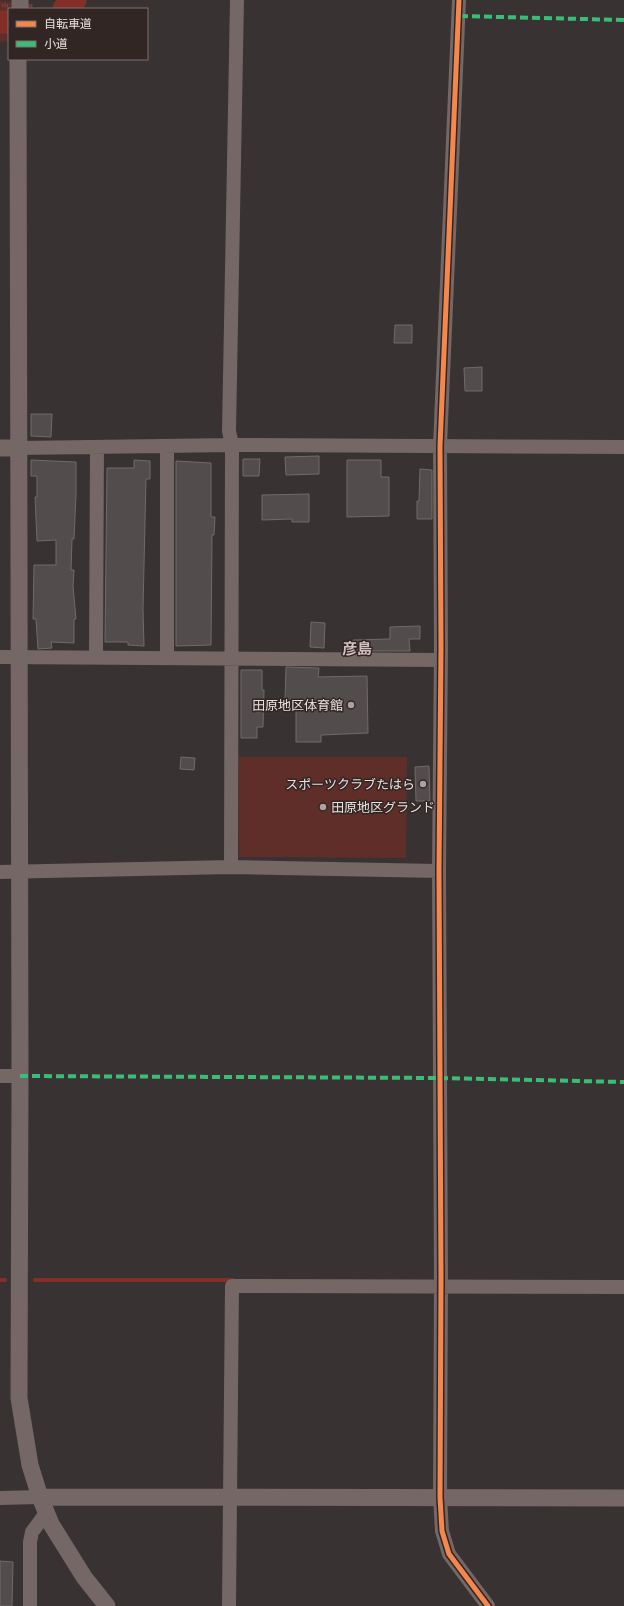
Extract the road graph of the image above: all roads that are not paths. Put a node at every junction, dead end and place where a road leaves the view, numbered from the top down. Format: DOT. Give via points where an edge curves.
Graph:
graph roads {
  1 [pos="237,0"];
  2 [pos="459,0"];
  3 [pos="18,60"];
  4 [pos="232,445"];
  5 [pos="166,446"];
  6 [pos="440,446"];
  7 [pos="97,447"];
  8 [pos="624,447"];
  9 [pos="0,448"];
  10 [pos="19,448"];
  11 [pos="19,656"];
  12 [pos="0,657"];
  13 [pos="96,658"];
  14 [pos="167,658"];
  15 [pos="233,659"];
  16 [pos="441,660"];
  17 [pos="231,867"];
  18 [pos="439,871"];
  19 [pos="0,872"];
  20 [pos="19,872"];
  21 [pos="0,1076"];
  22 [pos="20,1076"];
  23 [pos="441,1282"];
  24 [pos="624,1287"];
  25 [pos="40,1497"];
  26 [pos="229,1497"];
  27 [pos="440,1497"];
  28 [pos="0,1498"];
  29 [pos="624,1498"];
  30 [pos="46,1513"];
  31 [pos="30,1606"];
  32 [pos="107,1606"];
  33 [pos="229,1606"];
  34 [pos="488,1606"];
  1 -- 4 [label="street" via="229,431"];
  2 -- 6 [label="street"];
  3 -- 10 [label="street"];
  4 -- 5 [label="street"];
  4 -- 6 [label="street"];
  4 -- 15 [label="street"];
  5 -- 7 [label="street"];
  5 -- 14 [label="street"];
  6 -- 8 [label="street"];
  6 -- 16 [label="street"];
  7 -- 10 [label="street"];
  7 -- 13 [label="street"];
  9 -- 10 [label="street"];
  10 -- 11 [label="street"];
  11 -- 12 [label="street"];
  11 -- 13 [label="street"];
  11 -- 20 [label="street"];
  13 -- 14 [label="street"];
  14 -- 15 [label="street"];
  15 -- 16 [label="street"];
  15 -- 17 [label="street"];
  16 -- 18 [label="street"];
  17 -- 18 [label="street"];
  17 -- 20 [label="street"];
  18 -- 23 [label="street"];
  19 -- 20 [label="street"];
  20 -- 22 [label="street"];
  21 -- 22 [label="street"];
  22 -- 25 [label="street" via="19,1398 30,1465"];
  23 -- 24 [label="street"];
  23 -- 26 [label="street" via="232,1286"];
  23 -- 27 [label="street"];
  25 -- 26 [label="street"];
  25 -- 28 [label="street"];
  25 -- 30 [label="street"];
  26 -- 27 [label="street"];
  26 -- 33 [label="street"];
  27 -- 29 [label="street"];
  27 -- 34 [label="street" via="442,1531 449,1554"];
  30 -- 31 [label="street" via="32,1532 30,1542"];
  30 -- 32 [label="street" via="84,1577"];
}
